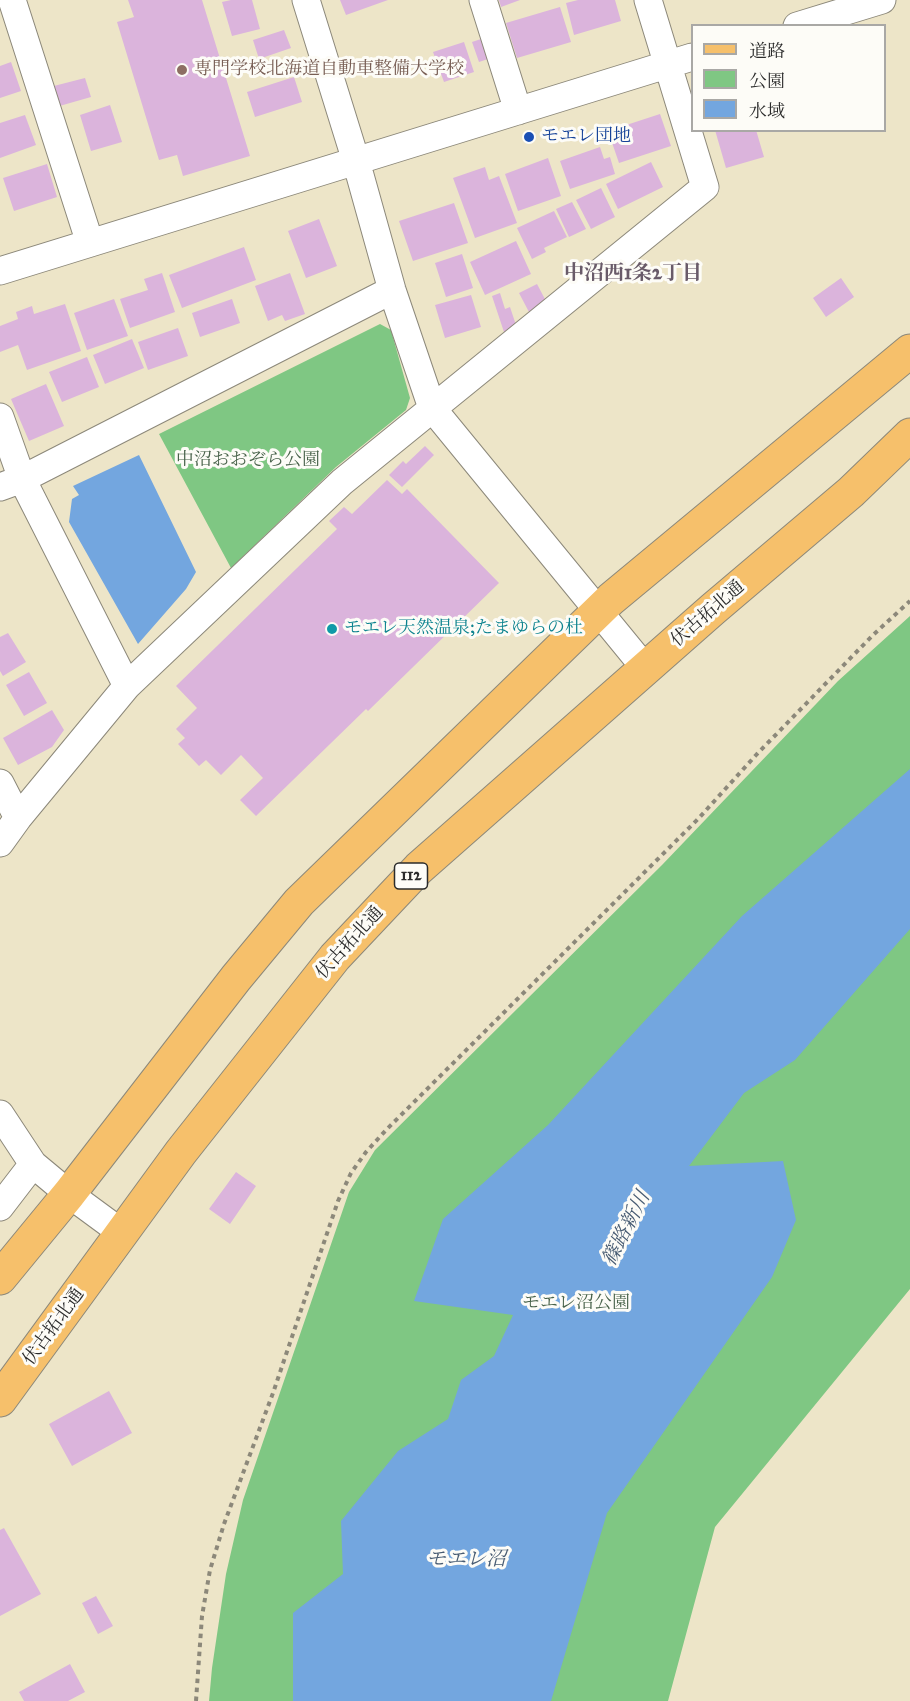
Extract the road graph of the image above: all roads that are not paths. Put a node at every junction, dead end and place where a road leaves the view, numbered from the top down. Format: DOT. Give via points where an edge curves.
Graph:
graph roads {
  1 [pos="12,0"];
  2 [pos="306,0"];
  3 [pos="483,0"];
  4 [pos="648,0"];
  5 [pos="882,0"];
  6 [pos="804,24"];
  7 [pos="680,60"];
  8 [pos="518,111"];
  9 [pos="691,116"];
  10 [pos="694,132"];
  11 [pos="356,161"];
  12 [pos="90,243"];
  13 [pos="0,271"];
  14 [pos="392,290"];
  15 [pos="910,351"];
  16 [pos="432,408"];
  17 [pos="0,417"];
  18 [pos="910,435"];
  19 [pos="11,483"];
  20 [pos="599,612"];
  21 [pos="645,668"];
  22 [pos="127,686"];
  23 [pos="0,783"];
  24 [pos="18,818"];
  25 [pos="0,843"];
  26 [pos="0,1114"];
  27 [pos="33,1164"];
  28 [pos="69,1194"];
  29 [pos="0,1207"];
  30 [pos="122,1233"];
  31 [pos="0,1278"];
  32 [pos="0,1400"];
  1 -- 12 [label="street"];
  2 -- 11 [label="street"];
  3 -- 8 [label="street"];
  4 -- 7 [label="street"];
  5 -- 6 [label="street"];
  7 -- 8 [label="street"];
  7 -- 9 [label="street"];
  8 -- 11 [label="street"];
  10 -- 16 [label="street" via="705,187"];
  11 -- 12 [label="street"];
  11 -- 14 [label="street"];
  12 -- 13 [label="street"];
  14 -- 16 [label="street"];
  14 -- 19 [label="street"];
  15 -- 20 [label="main road"];
  16 -- 20 [label="street"];
  16 -- 22 [label="street" via="342,482"];
  17 -- 19 [label="street"];
  18 -- 21 [label="main road, 伏古拓北通 / 112" via="851,492"];
  19 -- 22 [label="street"];
  20 -- 21 [label="street"];
  20 -- 28 [label="main road" via="299,902"];
  21 -- 30 [label="main road, 伏古拓北通 / 112" via="419,868 335,957"];
  22 -- 24 [label="street"];
  23 -- 24 [label="street"];
  24 -- 25 [label="street"];
  26 -- 27 [label="street"];
  27 -- 28 [label="street"];
  27 -- 29 [label="street"];
  28 -- 30 [label="street"];
  28 -- 31 [label="main road"];
  30 -- 32 [label="main road, 伏古拓北通 / 112"];
}
